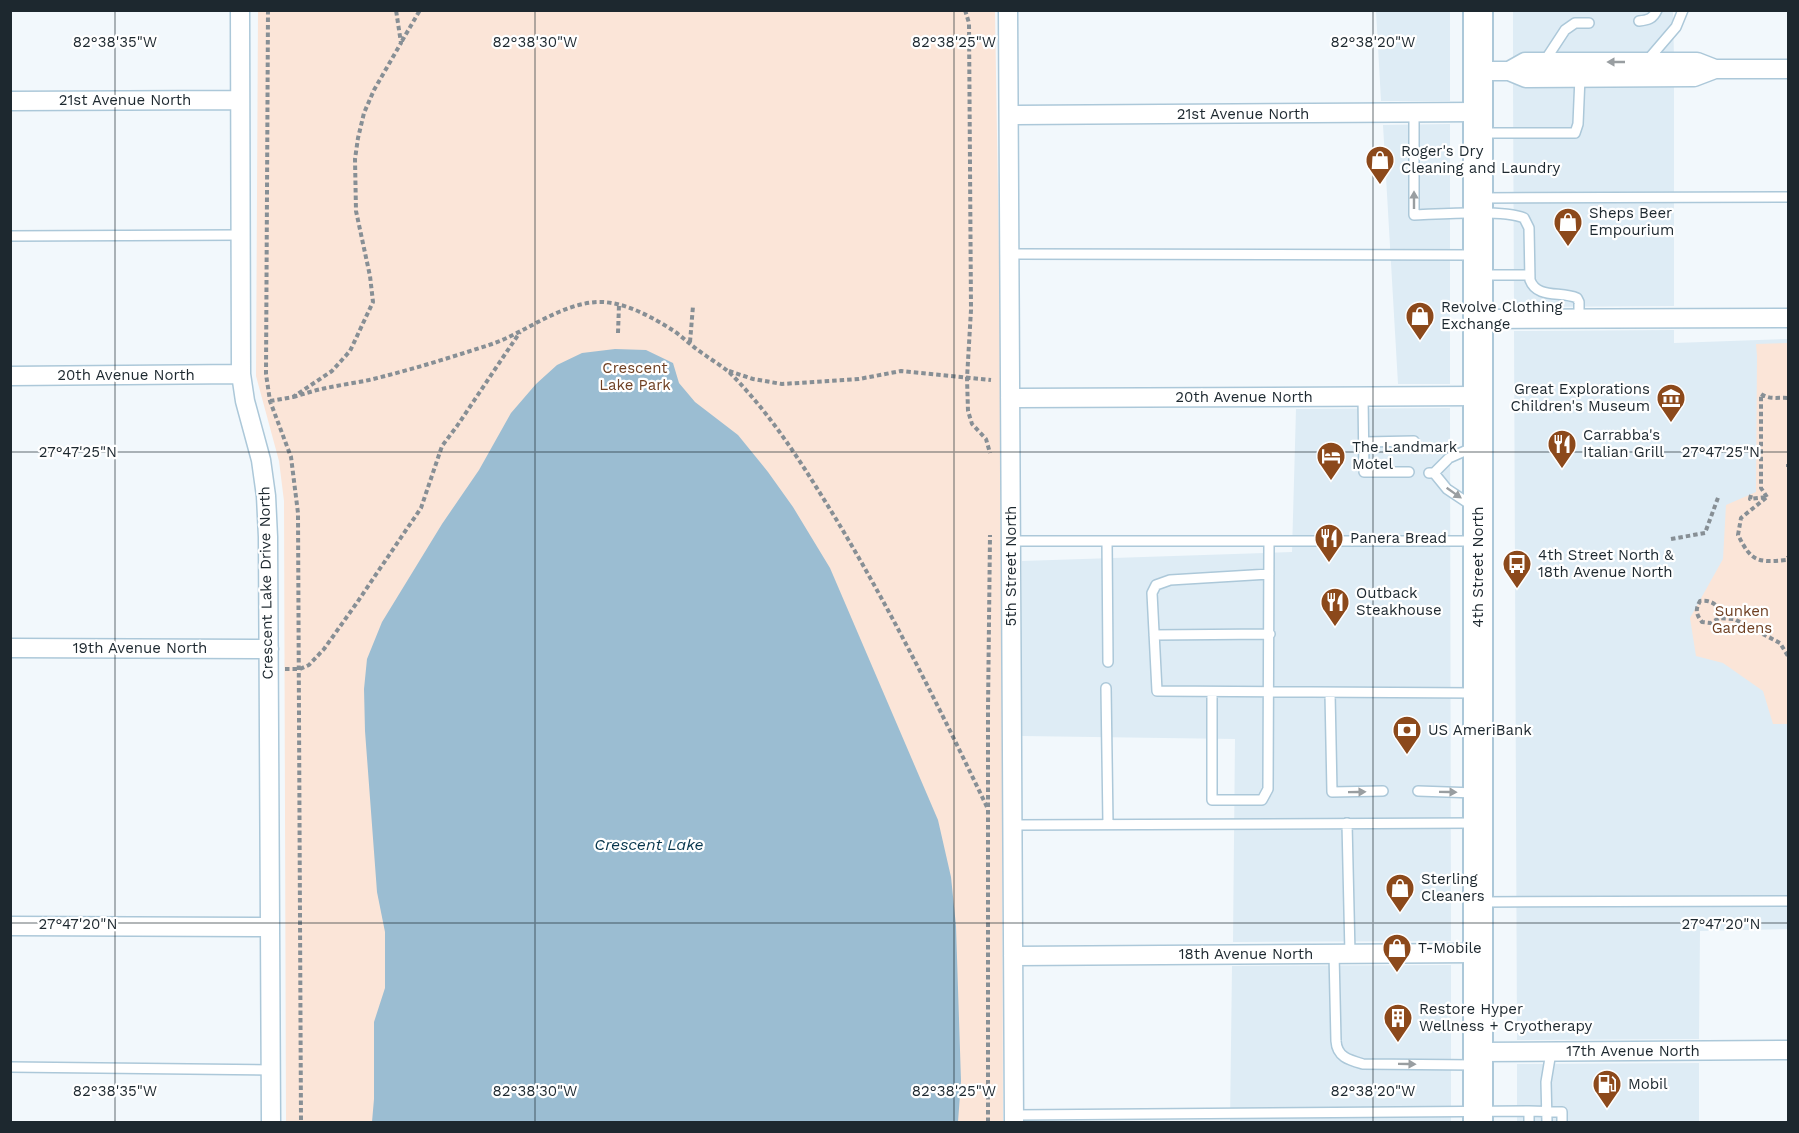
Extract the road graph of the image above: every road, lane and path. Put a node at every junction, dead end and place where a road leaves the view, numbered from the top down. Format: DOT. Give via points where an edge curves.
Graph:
graph roads {
  1 [pos="240,10"];
  2 [pos="396,10"];
  3 [pos="420,10"];
  4 [pos="965,10"];
  5 [pos="1008,10"];
  6 [pos="1478,10"];
  7 [pos="1657,10"];
  8 [pos="1683,10"];
  9 [pos="1640,21"];
  10 [pos="1589,22"];
  11 [pos="401,43"];
  12 [pos="1544,62"];
  13 [pos="1646,62"];
  14 [pos="1715,69"];
  15 [pos="1788,69"];
  16 [pos="1580,70"];
  17 [pos="1478,71"];
  18 [pos="1509,71"];
  19 [pos="239,100"];
  20 [pos="10,101"];
  21 [pos="1414,113"];
  22 [pos="1009,115"];
  23 [pos="1478,123"];
  24 [pos="1788,197"];
  25 [pos="1478,206"];
  26 [pos="240,235"];
  27 [pos="10,236"];
  28 [pos="1009,254"];
  29 [pos="1478,265"];
  30 [pos="1530,275"];
  31 [pos="619,305"];
  32 [pos="693,306"];
  33 [pos="1788,318"];
  34 [pos="1478,319"];
  35 [pos="1579,319"];
  36 [pos="521,332"];
  37 [pos="618,333"];
  38 [pos="690,342"];
  39 [pos="728,371"];
  40 [pos="241,374"];
  41 [pos="10,376"];
  42 [pos="967,378"];
  43 [pos="1010,390"];
  44 [pos="1363,396"];
  45 [pos="1478,396"];
  46 [pos="293,397"];
  47 [pos="1788,398"];
  48 [pos="270,401"];
  49 [pos="1414,441"];
  50 [pos="1365,442"];
  51 [pos="1478,445"];
  52 [pos="990,463"];
  53 [pos="1409,472"];
  54 [pos="1719,495"];
  55 [pos="1751,495"];
  56 [pos="1767,497"];
  57 [pos="1478,509"];
  58 [pos="990,527"];
  59 [pos="1671,539"];
  60 [pos="1011,541"];
  61 [pos="1107,541"];
  62 [pos="1269,541"];
  63 [pos="1478,541"];
  64 [pos="1788,556"];
  65 [pos="1269,574"];
  66 [pos="1719,618"];
  67 [pos="1270,634"];
  68 [pos="1154,635"];
  69 [pos="10,648"];
  70 [pos="269,649"];
  71 [pos="1788,656"];
  72 [pos="1108,662"];
  73 [pos="300,669"];
  74 [pos="1106,688"];
  75 [pos="1212,692"];
  76 [pos="1269,692"];
  77 [pos="1330,693"];
  78 [pos="1478,693"];
  79 [pos="1383,791"];
  80 [pos="1418,791"];
  81 [pos="1479,793"];
  82 [pos="988,809"];
  83 [pos="1347,822"];
  84 [pos="1478,823"];
  85 [pos="1108,824"];
  86 [pos="1012,825"];
  87 [pos="1788,900"];
  88 [pos="1478,902"];
  89 [pos="10,926"];
  90 [pos="270,927"];
  91 [pos="1478,953"];
  92 [pos="1342,954"];
  93 [pos="1013,956"];
  94 [pos="1788,1050"];
  95 [pos="1551,1052"];
  96 [pos="1478,1059"];
  97 [pos="10,1067"];
  98 [pos="271,1070"];
  99 [pos="1529,1112"];
  100 [pos="1547,1112"];
  101 [pos="1478,1117"];
  102 [pos="1014,1119"];
  103 [pos="271,1122"];
  104 [pos="988,1122"];
  105 [pos="1529,1122"];
  106 [pos="1547,1122"];
  107 [pos="1562,1122"];
  1 -- 19 [label="street, Crescent Lake Drive North"];
  2 -- 11 [label="path"];
  3 -- 11 [label="path"];
  4 -- 42 [label="path" via="969,22 971,253"];
  5 -- 22 [label="street, 5th Street North"];
  6 -- 17 [label="main road, 4th Street North"];
  7 -- 9 [label="lane" via="1648,20"];
  8 -- 13 [label="lane" via="1676,27"];
  10 -- 12 [label="lane" via="1575,23 1565,30"];
  11 -- 46 [label="path" via="374,90 357,138 356,211 373,302 350,351 332,371"];
  12 -- 16 [label="street"];
  12 -- 18 [label="street" via="1525,62"];
  13 -- 14 [label="street" via="1697,62"];
  13 -- 16 [label="street, one-way"];
  14 -- 15 [label="street"];
  14 -- 16 [label="street" via="1694,77"];
  16 -- 18 [label="street" via="1526,78"];
  16 -- 23 [label="lane" via="1575,133"];
  17 -- 18 [label="street"];
  17 -- 23 [label="main road, 4th Street North"];
  19 -- 20 [label="street, 21st Avenue North"];
  19 -- 26 [label="street, Crescent Lake Drive North"];
  21 -- 22 [label="street, 21st Avenue North"];
  21 -- 23 [label="street, 21st Avenue North"];
  25 -- 21 [label="lane, one-way" via="1414,215"];
  22 -- 28 [label="street, 5th Street North"];
  23 -- 25 [label="main road, 4th Street North"];
  24 -- 25 [label="lane"];
  25 -- 29 [label="main road, 4th Street North"];
  25 -- 30 [label="lane" via="1526,220"];
  26 -- 27 [label="lane"];
  26 -- 40 [label="street, Crescent Lake Drive North"];
  28 -- 29 [label="lane"];
  28 -- 43 [label="street, 5th Street North"];
  29 -- 30 [label="lane"];
  29 -- 34 [label="main road, 4th Street North"];
  30 -- 35 [label="lane" via="1530,283 1538,291 1577,298"];
  31 -- 36 [label="path" via="598,302 573,307"];
  31 -- 37 [label="path"];
  31 -- 38 [label="path" via="641,312"];
  32 -- 38 [label="path"];
  33 -- 35 [label="street"];
  34 -- 35 [label="street"];
  34 -- 45 [label="main road, 4th Street North"];
  36 -- 46 [label="path" via="418,367"];
  36 -- 73 [label="path" via="442,446 421,508 409,527 324,649"];
  38 -- 39 [label="path"];
  39 -- 42 [label="path" via="782,384 859,379 901,371"];
  39 -- 82 [label="path" via="780,430 873,581"];
  40 -- 41 [label="street, 20th Avenue North"];
  40 -- 70 [label="street, Crescent Lake Drive North" via="266,496"];
  42 -- 43 [label="path"];
  42 -- 52 [label="path" via="968,411 972,424 986,439"];
  43 -- 44 [label="street, 20th Avenue North"];
  43 -- 60 [label="street, 5th Street North"];
  44 -- 45 [label="street, 20th Avenue North"];
  44 -- 50 [label="lane"];
  45 -- 51 [label="main road, 4th Street North"];
  46 -- 48 [label="path"];
  47 -- 56 [label="path" via="1767,398 1761,394 1761,488"];
  49 -- 50 [label="lane"];
  50 -- 53 [label="lane" via="1364,472"];
  51 -- 57 [label="main road, 4th Street North"];
  51 -- 57 [label="lane, one-way" via="1449,458 1431,473"];
  54 -- 59 [label="path" via="1705,532"];
  55 -- 56 [label="path" via="1750,499"];
  56 -- 64 [label="path" via="1742,518 1738,535 1747,552 1764,562 1786,560"];
  57 -- 63 [label="main road, 4th Street North"];
  58 -- 82 [label="path"];
  60 -- 61 [label="lane"];
  60 -- 86 [label="street, 5th Street North"];
  61 -- 62 [label="lane"];
  61 -- 72 [label="lane"];
  62 -- 63 [label="lane"];
  62 -- 65 [label="lane"];
  63 -- 78 [label="main road, 4th Street North"];
  65 -- 67 [label="lane"];
  65 -- 68 [label="lane" via="1170,580 1156,585 1152,593"];
  66 -- 66 [label="path" via="1716,603 1700,601 1696,608 1702,622"];
  66 -- 71 [label="path" via="1734,620 1780,643"];
  67 -- 68 [label="lane"];
  67 -- 76 [label="lane"];
  68 -- 75 [label="lane" via="1156,691"];
  69 -- 70 [label="street, 19th Avenue North"];
  70 -- 90 [label="street, Crescent Lake Drive North"];
  74 -- 85 [label="lane"];
  75 -- 76 [label="lane"];
  75 -- 76 [label="lane" via="1212,800 1262,800 1268,789"];
  76 -- 77 [label="lane"];
  77 -- 78 [label="lane"];
  77 -- 79 [label="lane, one-way" via="1332,792"];
  78 -- 81 [label="main road, 4th Street North"];
  80 -- 81 [label="lane, one-way"];
  81 -- 84 [label="main road, 4th Street North"];
  82 -- 104 [label="path"];
  83 -- 84 [label="lane"];
  83 -- 85 [label="lane"];
  83 -- 92 [label="lane"];
  84 -- 88 [label="main road, 4th Street North"];
  85 -- 86 [label="lane"];
  86 -- 93 [label="street, 5th Street North"];
  87 -- 88 [label="lane"];
  88 -- 91 [label="main road, 4th Street North"];
  89 -- 90 [label="street"];
  90 -- 98 [label="street, Crescent Lake Drive North"];
  91 -- 92 [label="street, 18th Avenue North"];
  91 -- 96 [label="main road, 4th Street North"];
  92 -- 93 [label="street, 18th Avenue North"];
  92 -- 96 [label="lane, one-way" via="1336,1049 1341,1055 1363,1064"];
  93 -- 102 [label="street, 5th Street North"];
  94 -- 95 [label="street, 17th Avenue North"];
  95 -- 96 [label="street, 17th Avenue North"];
  95 -- 100 [label="lane"];
  96 -- 101 [label="main road, 4th Street North"];
  97 -- 98 [label="lane"];
  98 -- 103 [label="street, Crescent Lake Drive North"];
  99 -- 100 [label="lane"];
  99 -- 101 [label="lane"];
  99 -- 105 [label="lane"];
  100 -- 106 [label="lane"];
  100 -- 107 [label="lane" via="1562,1112"];
  101 -- 102 [label="lane"];
}
